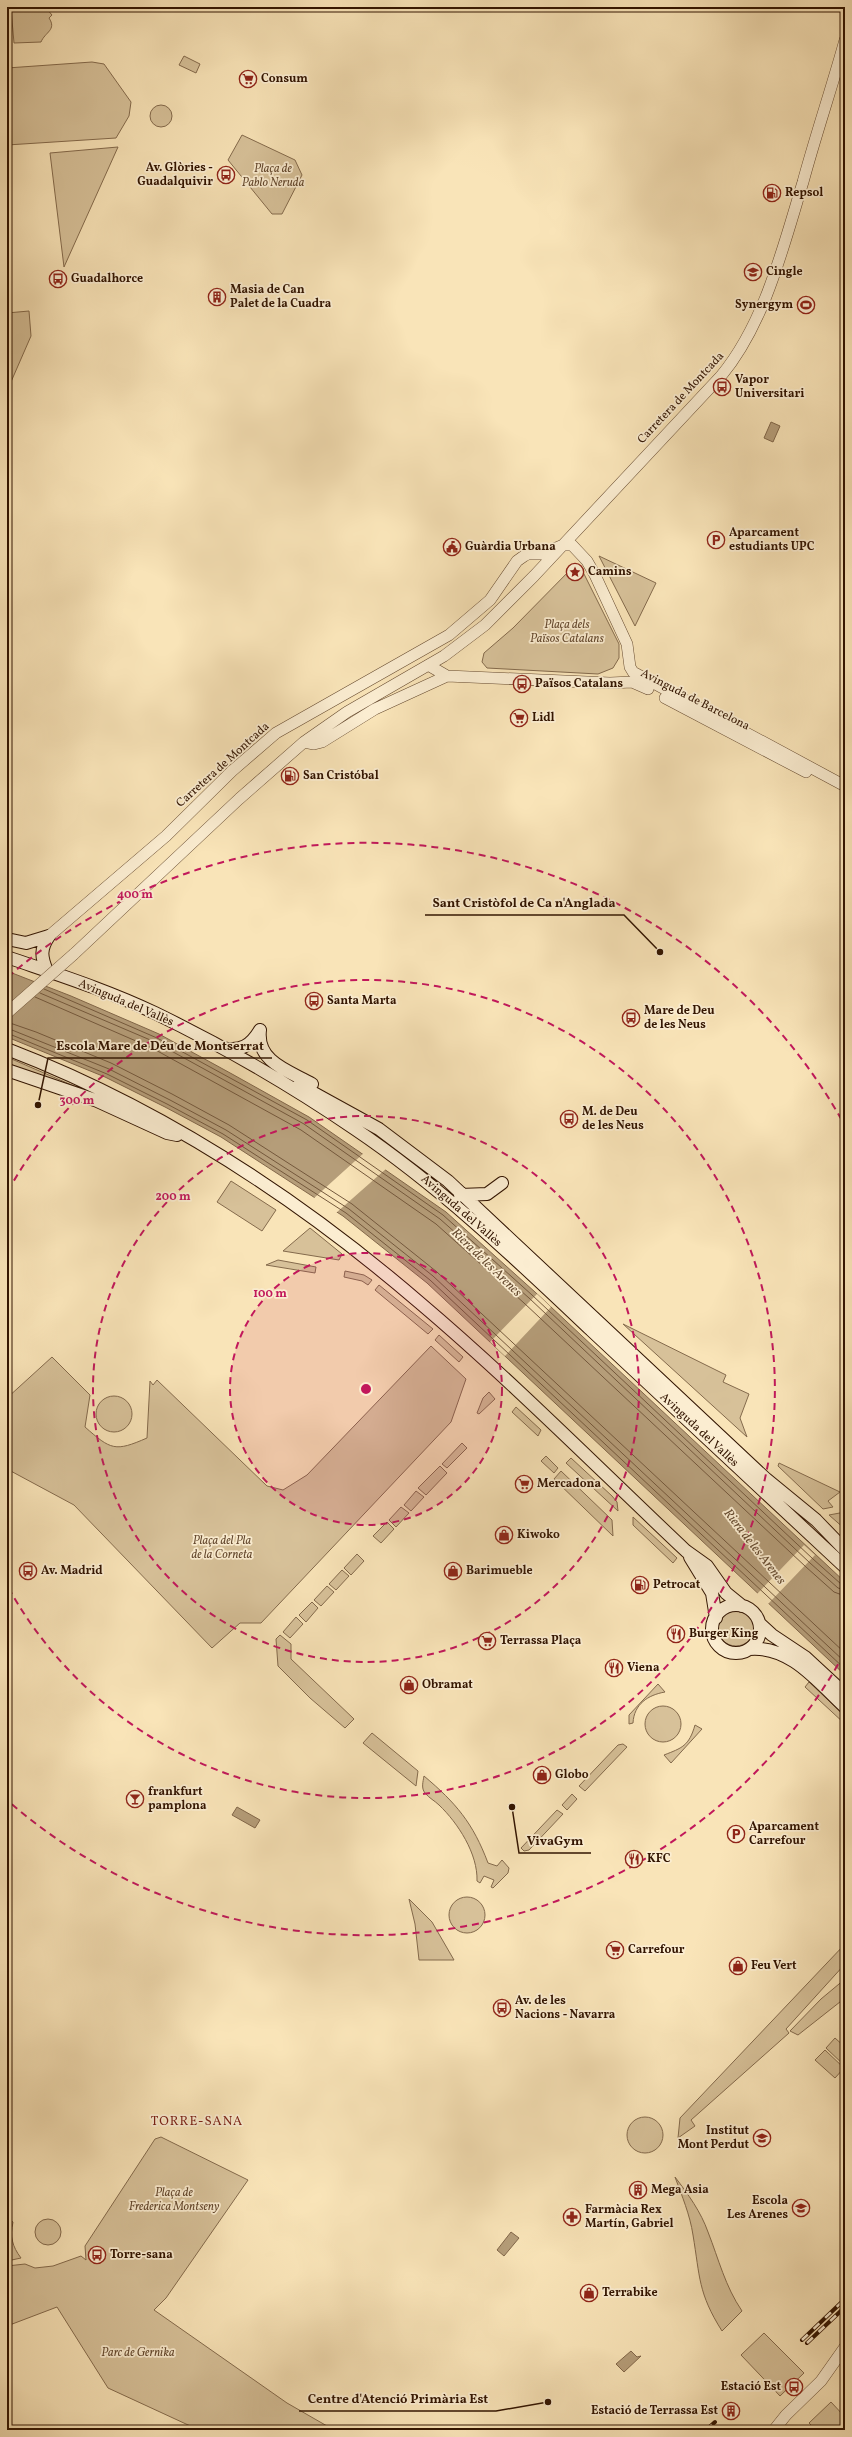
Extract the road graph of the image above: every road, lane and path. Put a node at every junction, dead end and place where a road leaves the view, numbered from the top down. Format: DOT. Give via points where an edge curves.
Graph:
graph roads {
  1 [pos="845,40"];
  2 [pos="562,545"];
  3 [pos="475,615"];
  4 [pos="485,625"];
  5 [pos="428,665"];
  6 [pos="447,676"];
  7 [pos="304,742"];
  8 [pos="845,786"];
  9 [pos="845,793"];
  10 [pos="49,936"];
  11 [pos="7,939"];
  12 [pos="7,948"];
  13 [pos="7,957"];
  14 [pos="45,967"];
  15 [pos="7,1013"];
  16 [pos="221,1048"];
  17 [pos="7,1049"];
  18 [pos="238,1049"];
  19 [pos="7,1070"];
  20 [pos="379,1129"];
  21 [pos="189,1138"];
  22 [pos="502,1183"];
  23 [pos="434,1187"];
  24 [pos="464,1196"];
  25 [pos="552,1283"];
  26 [pos="842,1547"];
  27 [pos="686,1551"];
  28 [pos="845,1567"];
  29 [pos="742,1606"];
  30 [pos="716,1618"];
  31 [pos="760,1624"];
  32 [pos="749,1650"];
  33 [pos="845,1694"];
  34 [pos="845,1707"];
  35 [pos="845,2347"];
  36 [pos="774,2430"];
  1 -- 2 [label="street, Carretera de Montcada" via="789,227 759,313 737,356"];
  2 -- 3 [label="street, Carretera de Montcada" via="542,554 528,554 520,558 497,593"];
  2 -- 4 [label="street, Carretera de Montcada"];
  2 -- 8 [label="street, Avinguda de Barcelona" via="572,545 587,561 627,644 633,672"];
  3 -- 4 [label="street"];
  3 -- 10 [label="street, Carretera de Montcada" via="434,646 276,733 232,771 166,836"];
  4 -- 5 [label="street, Carretera de Montcada"];
  5 -- 6 [label="street, Avinguda de Barcelona"];
  5 -- 7 [label="street, Carretera de Montcada" via="347,712"];
  6 -- 7 [label="street" via="375,709 322,742"];
  6 -- 9 [label="street, Avinguda de Barcelona" via="635,682"];
  7 -- 15 [label="street, Carretera de Montcada, bridge" via="249,789 74,954"];
  10 -- 11 [label="main road" via="26,943"];
  10 -- 14 [label="main road" via="42,948"];
  12 -- 14 [label="main road, Avinguda del Vallès"];
  13 -- 14 [label="main road, Avinguda del Vallès"];
  14 -- 16 [label="main road, Avinguda del Vallès" via="154,1012"];
  14 -- 18 [label="main road, Avinguda del Vallès" via="143,1000"];
  16 -- 18 [label="main road"];
  16 -- 23 [label="main road, Avinguda del Vallès" via="356,1129"];
  17 -- 21 [label="main road" via="112,1094"];
  18 -- 20 [label="main road, Avinguda del Vallès"];
  18 -- 20 [label="main road" via="249,1044 260,1030 260,1044 268,1059 356,1111"];
  19 -- 21 [label="main road" via="96,1100 167,1133"];
  20 -- 24 [label="main road, Avinguda del Vallès"];
  21 -- 27 [label="main road" via="292,1203 419,1301"];
  22 -- 24 [label="main road" via="488,1194"];
  23 -- 24 [label="main road"];
  23 -- 25 [label="main road, Avinguda del Vallès"];
  24 -- 25 [label="main road, Avinguda del Vallès"];
  25 -- 26 [label="main road, Avinguda del Vallès" via="766,1479 816,1520"];
  25 -- 28 [label="main road, Avinguda del Vallès"];
  27 -- 29 [label="main road" via="707,1566 726,1593"];
  27 -- 30 [label="main road" via="712,1593"];
  29 -- 30 [label="main road" via="725,1608"];
  29 -- 31 [label="main road" via="752,1612"];
  30 -- 32 [label="main road" via="712,1630 720,1647 735,1653"];
  31 -- 32 [label="main road" via="758,1640"];
  31 -- 33 [label="main road" via="772,1636 805,1657"];
  32 -- 34 [label="main road" via="768,1649 787,1656"];
  35 -- 36 [label="street" via="821,2381"];
}
